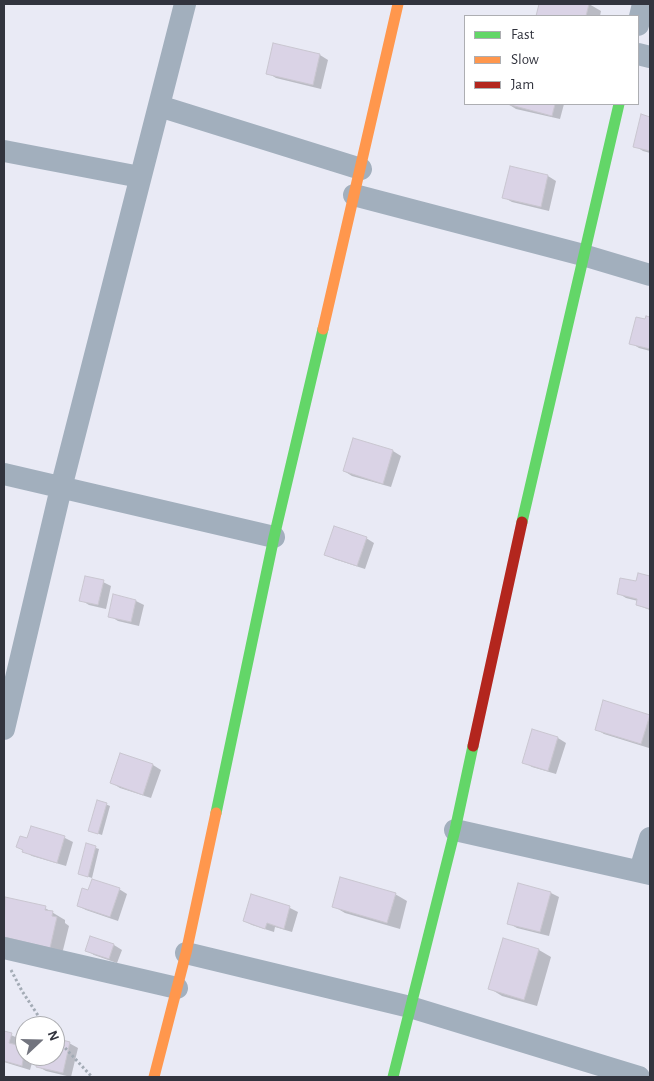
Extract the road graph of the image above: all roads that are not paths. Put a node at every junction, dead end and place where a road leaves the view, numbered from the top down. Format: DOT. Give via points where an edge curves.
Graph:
graph roads {
  1 [pos="185,4"];
  2 [pos="398,4"];
  3 [pos="643,4"];
  4 [pos="639,21"];
  5 [pos="619,105"];
  6 [pos="159,106"];
  7 [pos="4,151"];
  8 [pos="362,169"];
  9 [pos="140,178"];
  10 [pos="354,195"];
  11 [pos="583,255"];
  12 [pos="650,274"];
  13 [pos="4,474"];
  14 [pos="60,488"];
  15 [pos="274,537"];
  16 [pos="7,699"];
  17 [pos="4,729"];
  18 [pos="455,830"];
  19 [pos="650,838"];
  20 [pos="645,872"];
  21 [pos="186,953"];
  22 [pos="6,957"];
  23 [pos="178,988"];
  24 [pos="410,1007"];
  25 [pos="611,1074"];
  26 [pos="154,1077"];
  27 [pos="392,1077"];
  28 [pos="639,1077"];
  1 -- 6 [label="street"];
  2 -- 8 [label="street"];
  3 -- 4 [label="street"];
  5 -- 11 [label="street"];
  6 -- 8 [label="street"];
  6 -- 9 [label="street"];
  7 -- 9 [label="street"];
  8 -- 10 [label="street"];
  9 -- 14 [label="street"];
  10 -- 11 [label="street"];
  10 -- 15 [label="street"];
  11 -- 12 [label="street"];
  11 -- 18 [label="street"];
  13 -- 14 [label="street"];
  14 -- 15 [label="street"];
  14 -- 16 [label="street"];
  15 -- 21 [label="street"];
  16 -- 17 [label="street"];
  18 -- 20 [label="street"];
  18 -- 24 [label="street"];
  19 -- 20 [label="street"];
  21 -- 23 [label="street"];
  21 -- 24 [label="street"];
  22 -- 23 [label="street"];
  23 -- 26 [label="street"];
  24 -- 25 [label="street"];
  24 -- 27 [label="street"];
  25 -- 28 [label="street"];
}
